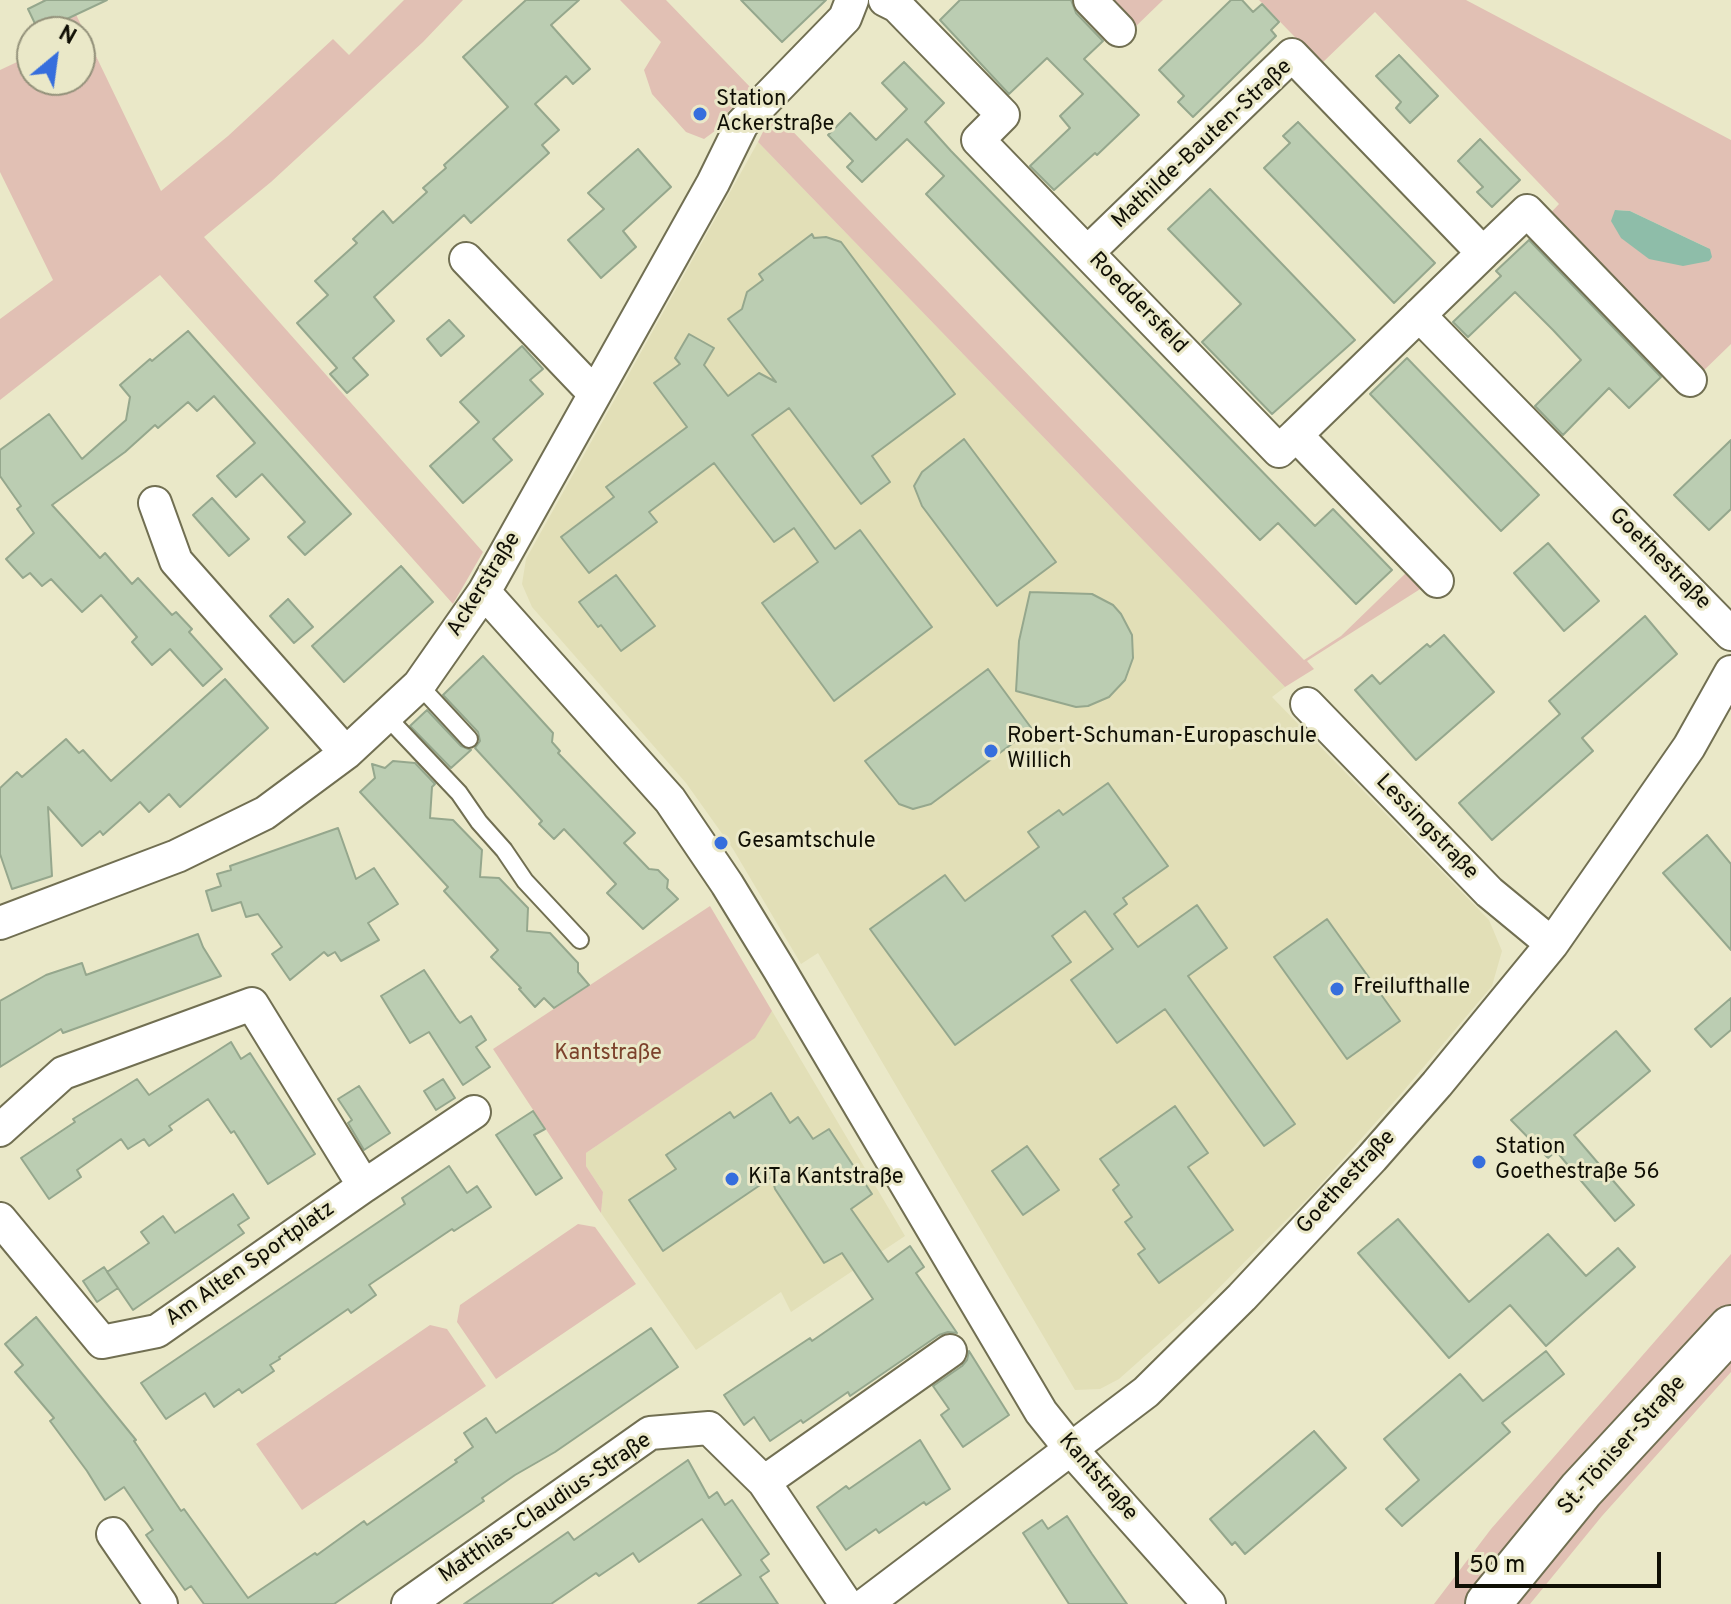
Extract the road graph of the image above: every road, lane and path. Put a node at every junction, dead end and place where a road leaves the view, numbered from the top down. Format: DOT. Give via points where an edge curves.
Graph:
graph roads {
  1 [pos="852,0"];
  2 [pos="885,0"];
  3 [pos="1090,0"];
  4 [pos="1119,30"];
  5 [pos="1088,252"];
  6 [pos="1483,253"];
  7 [pos="466,259"];
  8 [pos="1419,315"];
  9 [pos="1690,380"];
  10 [pos="594,393"];
  11 [pos="1296,435"];
  12 [pos="155,503"];
  13 [pos="1437,581"];
  14 [pos="484,592"];
  15 [pos="1731,634"];
  16 [pos="1731,672"];
  17 [pos="419,685"];
  18 [pos="1307,704"];
  19 [pos="387,717"];
  20 [pos="469,739"];
  21 [pos="346,753"];
  22 [pos="0,923"];
  23 [pos="580,940"];
  24 [pos="1552,944"];
  25 [pos="474,1112"];
  26 [pos="0,1130"];
  27 [pos="364,1186"];
  28 [pos="0,1219"];
  29 [pos="1731,1328"];
  30 [pos="950,1351"];
  31 [pos="1069,1447"];
  32 [pos="764,1482"];
  33 [pos="113,1534"];
  34 [pos="161,1604"];
  35 [pos="408,1604"];
  36 [pos="846,1604"];
  37 [pos="866,1604"];
  38 [pos="1209,1604"];
  39 [pos="1488,1604"];
  1 -- 10 [label="street, Ackerstraße" via="845,18 742,124"];
  2 -- 5 [label="street, Roeddersfeld" via="897,6 1003,115 978,140"];
  3 -- 4 [label="street"];
  5 -- 6 [label="street, Mathilde-Bauten-Straße" via="1292,55"];
  5 -- 11 [label="street, Roeddersfeld" via="1279,451"];
  6 -- 8 [label="street"];
  6 -- 9 [label="street" via="1527,211"];
  7 -- 10 [label="street"];
  8 -- 11 [label="street"];
  8 -- 15 [label="street, Goethestraße"];
  10 -- 14 [label="street, Ackerstraße"];
  11 -- 13 [label="street"];
  12 -- 21 [label="street" via="176,561"];
  14 -- 17 [label="street, Ackerstraße"];
  14 -- 31 [label="street, Kantstraße" via="670,800 779,969 1041,1412"];
  16 -- 24 [label="street, Goethestraße" via="1689,747"];
  17 -- 19 [label="street, Ackerstraße"];
  17 -- 20 [label="lane"];
  18 -- 24 [label="street, Lessingstraße" via="1489,892"];
  19 -- 21 [label="street, Ackerstraße"];
  19 -- 23 [label="lane" via="459,793 525,881"];
  21 -- 22 [label="street, Ackerstraße" via="265,813 215,838"];
  24 -- 31 [label="street, Goethestraße" via="1419,1105 1242,1297 1146,1392"];
  25 -- 27 [label="street, Am Alten Sportplatz"];
  26 -- 27 [label="street" via="63,1073 252,1004"];
  27 -- 28 [label="street, Am Alten Sportplatz" via="157,1331 102,1342"];
  29 -- 39 [label="main road, St.-Töniser-Straße" via="1581,1490"];
  30 -- 32 [label="street"];
  31 -- 37 [label="street, Goethestraße"];
  31 -- 38 [label="street, Kantstraße"];
  32 -- 35 [label="street, Matthias-Claudius-Straße" via="709,1428 650,1433"];
  32 -- 36 [label="street, Matthias-Claudius-Straße"];
  33 -- 34 [label="street"];
}
